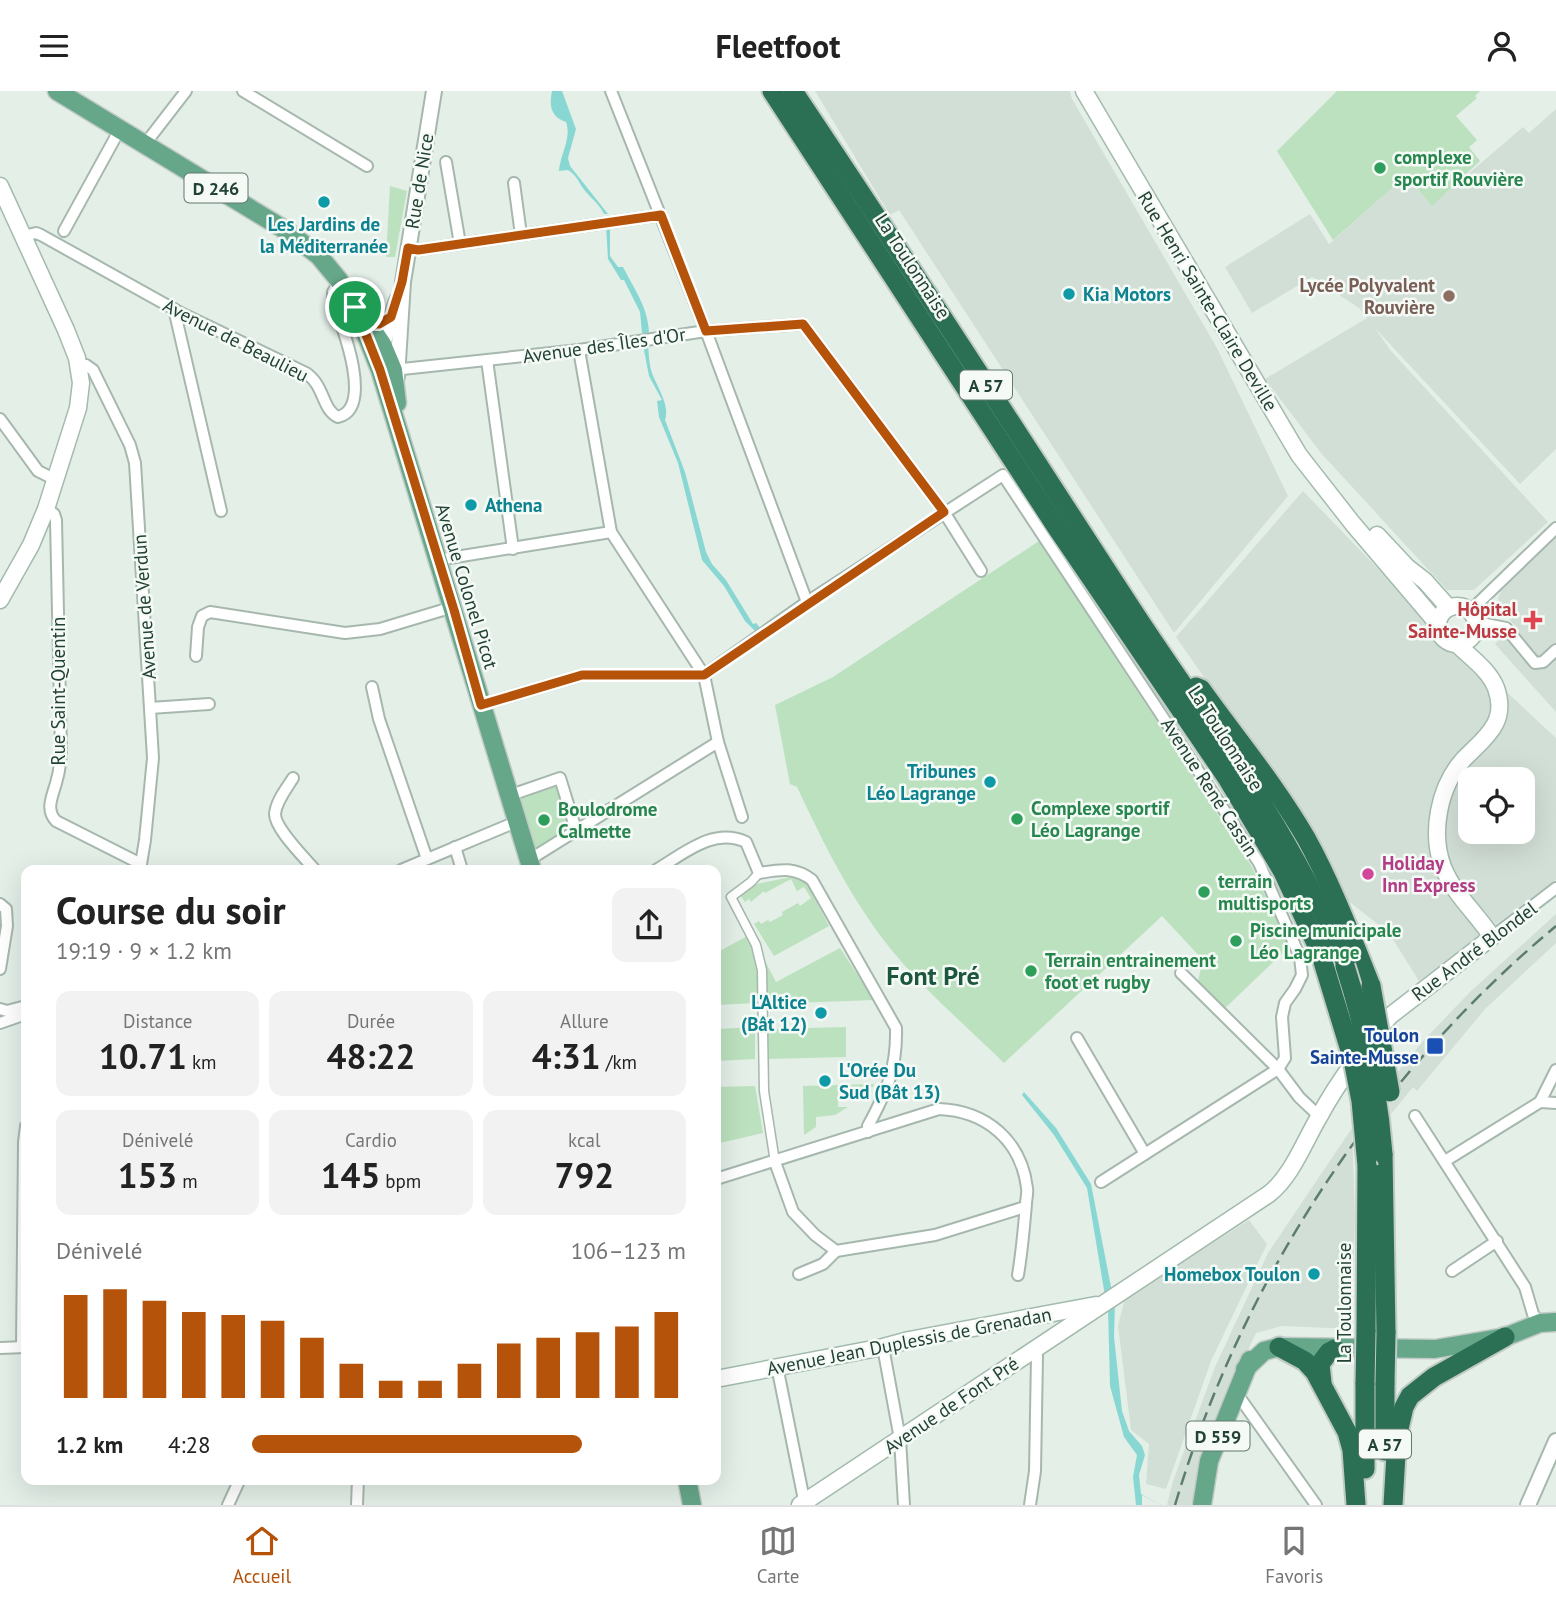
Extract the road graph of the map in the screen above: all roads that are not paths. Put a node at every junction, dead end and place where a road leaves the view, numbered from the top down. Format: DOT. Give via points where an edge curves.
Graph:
graph roads {
  1 [pos="57,91"];
  2 [pos="186,91"];
  3 [pos="243,91"];
  4 [pos="434,91"];
  5 [pos="611,91"];
  6 [pos="772,91"];
  7 [pos="793,91"];
  8 [pos="801,91"];
  9 [pos="1084,91"];
  10 [pos="120,129"];
  11 [pos="145,144"];
  12 [pos="446,162"];
  13 [pos="367,166"];
  14 [pos="514,183"];
  15 [pos="855,184"];
  16 [pos="0,186"];
  17 [pos="661,215"];
  18 [pos="64,231"];
  19 [pos="522,235"];
  20 [pos="23,236"];
  21 [pos="460,244"];
  22 [pos="408,248"];
  23 [pos="340,282"];
  24 [pos="402,282"];
  25 [pos="355,307"];
  26 [pos="174,309"];
  27 [pos="391,317"];
  28 [pos="369,324"];
  29 [pos="706,331"];
  30 [pos="382,344"];
  31 [pos="579,350"];
  32 [pos="487,360"];
  33 [pos="78,364"];
  34 [pos="390,370"];
  35 [pos="0,419"];
  36 [pos="399,434"];
  37 [pos="56,480"];
  38 [pos="1340,505"];
  39 [pos="46,509"];
  40 [pos="220,511"];
  41 [pos="944,512"];
  42 [pos="1556,528"];
  43 [pos="611,532"];
  44 [pos="513,549"];
  45 [pos="437,560"];
  46 [pos="981,571"];
  47 [pos="0,600"];
  48 [pos="807,603"];
  49 [pos="453,607"];
  50 [pos="1449,608"];
  51 [pos="1473,616"];
  52 [pos="1438,624"];
  53 [pos="1464,641"];
  54 [pos="1556,650"];
  55 [pos="196,656"];
  56 [pos="704,675"];
  57 [pos="1178,680"];
  58 [pos="372,687"];
  59 [pos="209,704"];
  60 [pos="481,705"];
  61 [pos="150,708"];
  62 [pos="718,743"];
  63 [pos="293,778"];
  64 [pos="508,796"];
  65 [pos="742,817"];
  66 [pos="516,822"];
  67 [pos="576,830"];
  68 [pos="455,847"];
  69 [pos="427,859"];
  70 [pos="136,865"];
  71 [pos="140,865"];
  72 [pos="311,865"];
  73 [pos="413,865"];
  74 [pos="460,865"];
  75 [pos="531,865"];
  76 [pos="665,865"];
  77 [pos="759,873"];
  78 [pos="1556,888"];
  79 [pos="0,904"];
  80 [pos="1492,937"];
  81 [pos="0,969"];
  82 [pos="1181,974"];
  83 [pos="21,1007"];
  84 [pos="0,1009"];
  85 [pos="21,1016"];
  86 [pos="0,1023"];
  87 [pos="1077,1038"];
  88 [pos="1278,1069"];
  89 [pos="1556,1070"];
  90 [pos="1540,1101"];
  91 [pos="1556,1103"];
  92 [pos="1320,1116"];
  93 [pos="1415,1116"];
  94 [pos="868,1132"];
  95 [pos="1390,1153"];
  96 [pos="1146,1154"];
  97 [pos="1446,1161"];
  98 [pos="775,1162"];
  99 [pos="721,1178"];
  100 [pos="1101,1182"];
  101 [pos="1025,1207"];
  102 [pos="1497,1241"];
  103 [pos="836,1251"];
  104 [pos="1452,1271"];
  105 [pos="799,1274"];
  106 [pos="1018,1275"];
  107 [pos="1101,1304"];
  108 [pos="1556,1310"];
  109 [pos="1070,1318"];
  110 [pos="1543,1320"];
  111 [pos="1505,1337"];
  112 [pos="1360,1340"];
  113 [pos="1476,1342"];
  114 [pos="21,1347"];
  115 [pos="883,1347"];
  116 [pos="1279,1347"];
  117 [pos="0,1348"];
  118 [pos="1034,1351"];
  119 [pos="777,1366"];
  120 [pos="1245,1369"];
  121 [pos="721,1378"];
  122 [pos="1322,1383"];
  123 [pos="1375,1383"];
  124 [pos="1236,1391"];
  125 [pos="900,1439"];
  126 [pos="1556,1441"];
  127 [pos="237,1485"];
  128 [pos="358,1485"];
  129 [pos="688,1485"];
  130 [pos="803,1504"];
  131 [pos="228,1505"];
  132 [pos="357,1505"];
  133 [pos="692,1505"];
  134 [pos="904,1505"];
  135 [pos="1030,1505"];
  136 [pos="1202,1505"];
  137 [pos="1317,1505"];
  138 [pos="1356,1505"];
  139 [pos="1365,1505"];
  140 [pos="1385,1505"];
  141 [pos="1393,1505"];
  142 [pos="1528,1505"];
  1 -- 10 [label="main road, Avenue Colonel Picot / D 246"];
  2 -- 11 [label="street"];
  3 -- 13 [label="street"];
  4 -- 22 [label="street, Rue de Nice"];
  5 -- 17 [label="street"];
  6 -- 112 [label="highway, La Toulonnaise / A 57, bridge" via="1057,528 1227,778 1283,872 1353,1060 1361,1101 1367,1221"];
  7 -- 15 [label="highway, La Toulonnaise / A 57"];
  8 -- 15 [label="highway"];
  9 -- 38 [label="main road, Rue Henri Sainte-Claire Deville" via="1299,455"];
  10 -- 11 [label="main road, Avenue Colonel Picot / D 246"];
  10 -- 18 [label="street"];
  11 -- 23 [label="main road, Avenue Colonel Picot / D 246" via="303,243"];
  12 -- 21 [label="street"];
  14 -- 19 [label="street"];
  15 -- 57 [label="highway, La Toulonnaise / A 57"];
  16 -- 20 [label="main road"];
  17 -- 19 [label="street"];
  17 -- 29 [label="street"];
  19 -- 21 [label="street"];
  20 -- 26 [label="street, Avenue de Beaulieu" via="41,235"];
  20 -- 33 [label="main road"];
  21 -- 22 [label="street"];
  22 -- 24 [label="street, Rue de Nice"];
  23 -- 25 [label="main road, Avenue Colonel Picot / D 246"];
  23 -- 26 [label="street, Avenue de Beaulieu" via="333,301 355,371 352,401 342,417 330,411 310,376"];
  24 -- 27 [label="street"];
  24 -- 34 [label="street, Rue de Nice"];
  25 -- 28 [label="main road, Avenue Colonel Picot / D 246"];
  25 -- 34 [label="main road, Avenue Colonel Picot / D 246"];
  26 -- 40 [label="street"];
  27 -- 28 [label="street"];
  27 -- 30 [label="street"];
  28 -- 30 [label="main road, Avenue Colonel Picot / D 246"];
  29 -- 31 [label="street, Avenue des Îles d'Or"];
  29 -- 41 [label="street, Avenue des Îles d'Or" via="803,324"];
  29 -- 48 [label="street"];
  30 -- 34 [label="main road, Avenue Colonel Picot / D 246"];
  31 -- 32 [label="street, Avenue des Îles d'Or"];
  31 -- 43 [label="street"];
  32 -- 34 [label="street, Avenue des Îles d'Or"];
  32 -- 44 [label="street"];
  33 -- 37 [label="main road" via="78,408"];
  33 -- 61 [label="street, Avenue de Verdun" via="93,370 134,459"];
  34 -- 36 [label="main road, Avenue Colonel Picot"];
  34 -- 36 [label="main road, Avenue Colonel Picot / D 246"];
  35 -- 37 [label="street" via="38,471"];
  36 -- 45 [label="main road, Avenue Colonel Picot"];
  37 -- 39 [label="main road"];
  38 -- 50 [label="main road, Rue Henri Sainte-Claire Deville" via="1364,521"];
  38 -- 52 [label="main road, Rue Henri Sainte-Claire Deville"];
  39 -- 47 [label="main road"];
  39 -- 70 [label="street, Rue Saint-Quentin" via="56,517 61,751 50,811 56,821"];
  41 -- 46 [label="street"];
  41 -- 48 [label="street"];
  41 -- 88 [label="street, Avenue René Cassin" via="1003,475 1259,863 1300,957 1302,975 1285,1003 1284,1058"];
  42 -- 51 [label="street"];
  43 -- 44 [label="street"];
  43 -- 56 [label="street"];
  44 -- 45 [label="street"];
  45 -- 49 [label="main road, Avenue Colonel Picot"];
  48 -- 56 [label="street"];
  49 -- 55 [label="street" via="380,629 345,633 210,613 199,622"];
  49 -- 60 [label="main road, Avenue Colonel Picot"];
  50 -- 51 [label="main road" via="1462,607"];
  50 -- 52 [label="main road"];
  51 -- 53 [label="main road" via="1475,631"];
  51 -- 54 [label="street" via="1506,628 1535,663"];
  52 -- 53 [label="main road" via="1446,640"];
  53 -- 80 [label="main road" via="1495,685 1499,711 1496,724 1451,778 1440,808 1439,851 1447,876"];
  56 -- 60 [label="street" via="582,675"];
  56 -- 62 [label="street"];
  57 -- 95 [label="highway, La Toulonnaise / A 57, bridge" via="1272,819 1336,941 1366,1037"];
  57 -- 95 [label="highway, bridge" via="1200,689 1265,778 1305,838 1349,929 1376,1005 1385,1055"];
  58 -- 69 [label="street"];
  59 -- 61 [label="street"];
  60 -- 64 [label="main road, Avenue Colonel Picot"];
  61 -- 71 [label="street, Avenue de Verdun" via="153,765"];
  62 -- 65 [label="street"];
  62 -- 67 [label="street"];
  63 -- 72 [label="street" via="275,818"];
  64 -- 66 [label="main road, Avenue Colonel Picot"];
  64 -- 67 [label="street" via="560,778"];
  66 -- 68 [label="street"];
  66 -- 75 [label="main road, Avenue Colonel Picot"];
  67 -- 75 [label="street"];
  68 -- 69 [label="street"];
  68 -- 74 [label="street"];
  69 -- 73 [label="street"];
  76 -- 77 [label="street" via="715,836 734,836 746,842"];
  77 -- 94 [label="street" via="800,870 812,880 896,1028 893,1073"];
  77 -- 98 [label="street" via="731,897 756,945 762,970 764,1091"];
  78 -- 80 [label="street, Rue André Blondel"];
  79 -- 81 [label="street" via="7,918"];
  80 -- 92 [label="main road, Rue André Blondel" via="1380,1027"];
  82 -- 88 [label="street"];
  83 -- 84 [label="street"];
  85 -- 86 [label="street"];
  87 -- 96 [label="street"];
  88 -- 92 [label="street"];
  88 -- 96 [label="street"];
  89 -- 90 [label="street"];
  90 -- 91 [label="street"];
  90 -- 97 [label="street"];
  92 -- 107 [label="main road, Rue André Blondel" via="1276,1188"];
  93 -- 97 [label="street"];
  94 -- 98 [label="street"];
  94 -- 101 [label="street" via="939,1109 964,1111 988,1123 1015,1150 1027,1189"];
  95 -- 112 [label="highway, La Toulonnaise / A 57" via="1386,1302"];
  96 -- 100 [label="street"];
  97 -- 102 [label="street"];
  98 -- 99 [label="street"];
  98 -- 103 [label="street" via="793,1212"];
  101 -- 103 [label="street" via="934,1235"];
  101 -- 106 [label="street"];
  102 -- 104 [label="street"];
  102 -- 110 [label="street"];
  103 -- 105 [label="street" via="823,1264"];
  107 -- 109 [label="main road, Avenue de Font Pré"];
  108 -- 110 [label="main road, D 559"];
  109 -- 115 [label="main road, Avenue Jean Duplessis de Grenadan"];
  109 -- 118 [label="main road, Avenue de Font Pré"];
  110 -- 111 [label="main road, D 559"];
  110 -- 113 [label="main road, D 559"];
  111 -- 113 [label="main road, D 559"];
  111 -- 141 [label="highway" via="1410,1396 1397,1437"];
  112 -- 113 [label="main road, D 559" via="1435,1349"];
  112 -- 116 [label="main road, D 559"];
  112 -- 120 [label="main road, D 559" via="1275,1336 1257,1348"];
  112 -- 122 [label="highway" via="1329,1352 1320,1364"];
  112 -- 123 [label="highway, La Toulonnaise / A 57, bridge"];
  114 -- 117 [label="street"];
  115 -- 119 [label="main road, Avenue Jean Duplessis de Grenadan"];
  115 -- 125 [label="street"];
  116 -- 120 [label="main road" via="1264,1351"];
  116 -- 122 [label="highway" via="1306,1361"];
  118 -- 125 [label="main road, Avenue de Font Pré"];
  118 -- 135 [label="street" via="1035,1471"];
  119 -- 121 [label="main road, Avenue Jean Duplessis de Grenadan"];
  119 -- 130 [label="street"];
  120 -- 124 [label="main road, D 559"];
  122 -- 138 [label="highway" via="1352,1450"];
  123 -- 139 [label="highway, La Toulonnaise / A 57"];
  123 -- 140 [label="highway, La Toulonnaise / A 57"];
  124 -- 136 [label="main road, D 559" via="1209,1461"];
  124 -- 137 [label="street"];
  125 -- 130 [label="main road, Avenue de Font Pré"];
  125 -- 134 [label="street"];
  126 -- 142 [label="street"];
  127 -- 131 [label="street"];
  128 -- 132 [label="street"];
  129 -- 133 [label="main road"];
}
